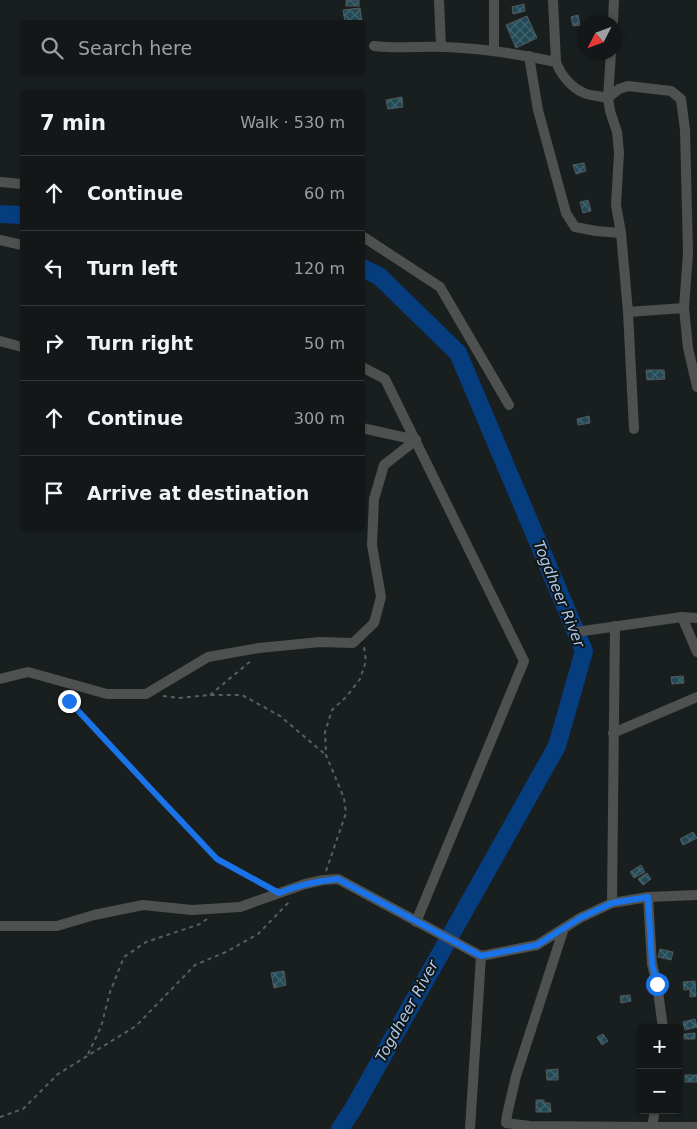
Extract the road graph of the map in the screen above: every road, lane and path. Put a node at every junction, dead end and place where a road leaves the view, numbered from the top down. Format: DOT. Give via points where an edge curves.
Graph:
graph roads {
  1 [pos="439,0"];
  2 [pos="494,0"];
  3 [pos="553,0"];
  4 [pos="614,0"];
  5 [pos="613,15"];
  6 [pos="374,46"];
  7 [pos="441,47"];
  8 [pos="494,51"];
  9 [pos="528,56"];
  10 [pos="610,60"];
  11 [pos="556,62"];
  12 [pos="608,98"];
  13 [pos="0,182"];
  14 [pos="20,184"];
  15 [pos="621,233"];
  16 [pos="365,238"];
  17 [pos="0,240"];
  18 [pos="20,245"];
  19 [pos="684,308"];
  20 [pos="628,312"];
  21 [pos="0,341"];
  22 [pos="20,346"];
  23 [pos="365,369"];
  24 [pos="697,387"];
  25 [pos="509,405"];
  26 [pos="365,429"];
  27 [pos="634,429"];
  28 [pos="416,440"];
  29 [pos="682,618"];
  30 [pos="697,618"];
  31 [pos="615,626"];
  32 [pos="576,632"];
  33 [pos="697,652"];
  34 [pos="253,659"];
  35 [pos="0,679"];
  36 [pos="57,680"];
  37 [pos="210,695"];
  38 [pos="162,696"];
  39 [pos="697,697"];
  40 [pos="614,733"];
  41 [pos="326,755"];
  42 [pos="279,893"];
  43 [pos="697,895"];
  44 [pos="648,897"];
  45 [pos="612,903"];
  46 [pos="208,918"];
  47 [pos="416,922"];
  48 [pos="0,926"];
  49 [pos="564,928"];
  50 [pos="481,956"];
  51 [pos="662,1024"];
  52 [pos="88,1056"];
  53 [pos="654,1114"];
  54 [pos="697,1126"];
  55 [pos="507,1127"];
  56 [pos="652,1127"];
  57 [pos="470,1129"];
  1 -- 7 [label="street"];
  2 -- 8 [label="street"];
  3 -- 11 [label="street"];
  4 -- 5 [label="street"];
  6 -- 7 [label="street"];
  7 -- 8 [label="street"];
  8 -- 9 [label="street"];
  9 -- 11 [label="street"];
  9 -- 15 [label="street" via="538,110 566,213 575,226"];
  10 -- 12 [label="street"];
  11 -- 12 [label="street" via="569,82 584,93"];
  12 -- 15 [label="street" via="617,132 616,205"];
  12 -- 19 [label="street" via="628,86 671,91 681,99 685,130 688,253"];
  13 -- 14 [label="street"];
  15 -- 20 [label="street"];
  16 -- 25 [label="street" via="440,287"];
  17 -- 18 [label="street"];
  19 -- 20 [label="street"];
  19 -- 24 [label="street" via="688,348"];
  20 -- 27 [label="street"];
  21 -- 22 [label="street"];
  23 -- 28 [label="street" via="385,379"];
  26 -- 28 [label="street"];
  28 -- 36 [label="street" via="384,465 374,499 372,544 381,597 374,623 353,643 320,642 208,657 146,694 107,694"];
  28 -- 47 [label="street" via="524,661"];
  29 -- 30 [label="street"];
  29 -- 31 [label="street"];
  29 -- 33 [label="street"];
  31 -- 32 [label="street"];
  31 -- 40 [label="street"];
  34 -- 37 [label="path"];
  35 -- 36 [label="street" via="28,672"];
  36 -- 42 [label="path" via="69,701 217,859"];
  37 -- 38 [label="path"];
  37 -- 41 [label="path" via="242,694 280,716"];
  39 -- 40 [label="street"];
  40 -- 45 [label="street"];
  42 -- 47 [label="street" via="305,884 338,879"];
  42 -- 48 [label="street" via="240,907 192,910 143,905 57,926"];
  43 -- 44 [label="street"];
  44 -- 45 [label="street"];
  44 -- 51 [label="street" via="652,964"];
  45 -- 49 [label="street"];
  46 -- 52 [label="path" via="200,924 146,942 124,957"];
  47 -- 50 [label="street"];
  49 -- 50 [label="street" via="537,945"];
  49 -- 55 [label="street" via="516,1076 506,1115"];
  50 -- 57 [label="street"];
  53 -- 56 [label="street"];
  54 -- 56 [label="street"];
  55 -- 56 [label="street"];
}
